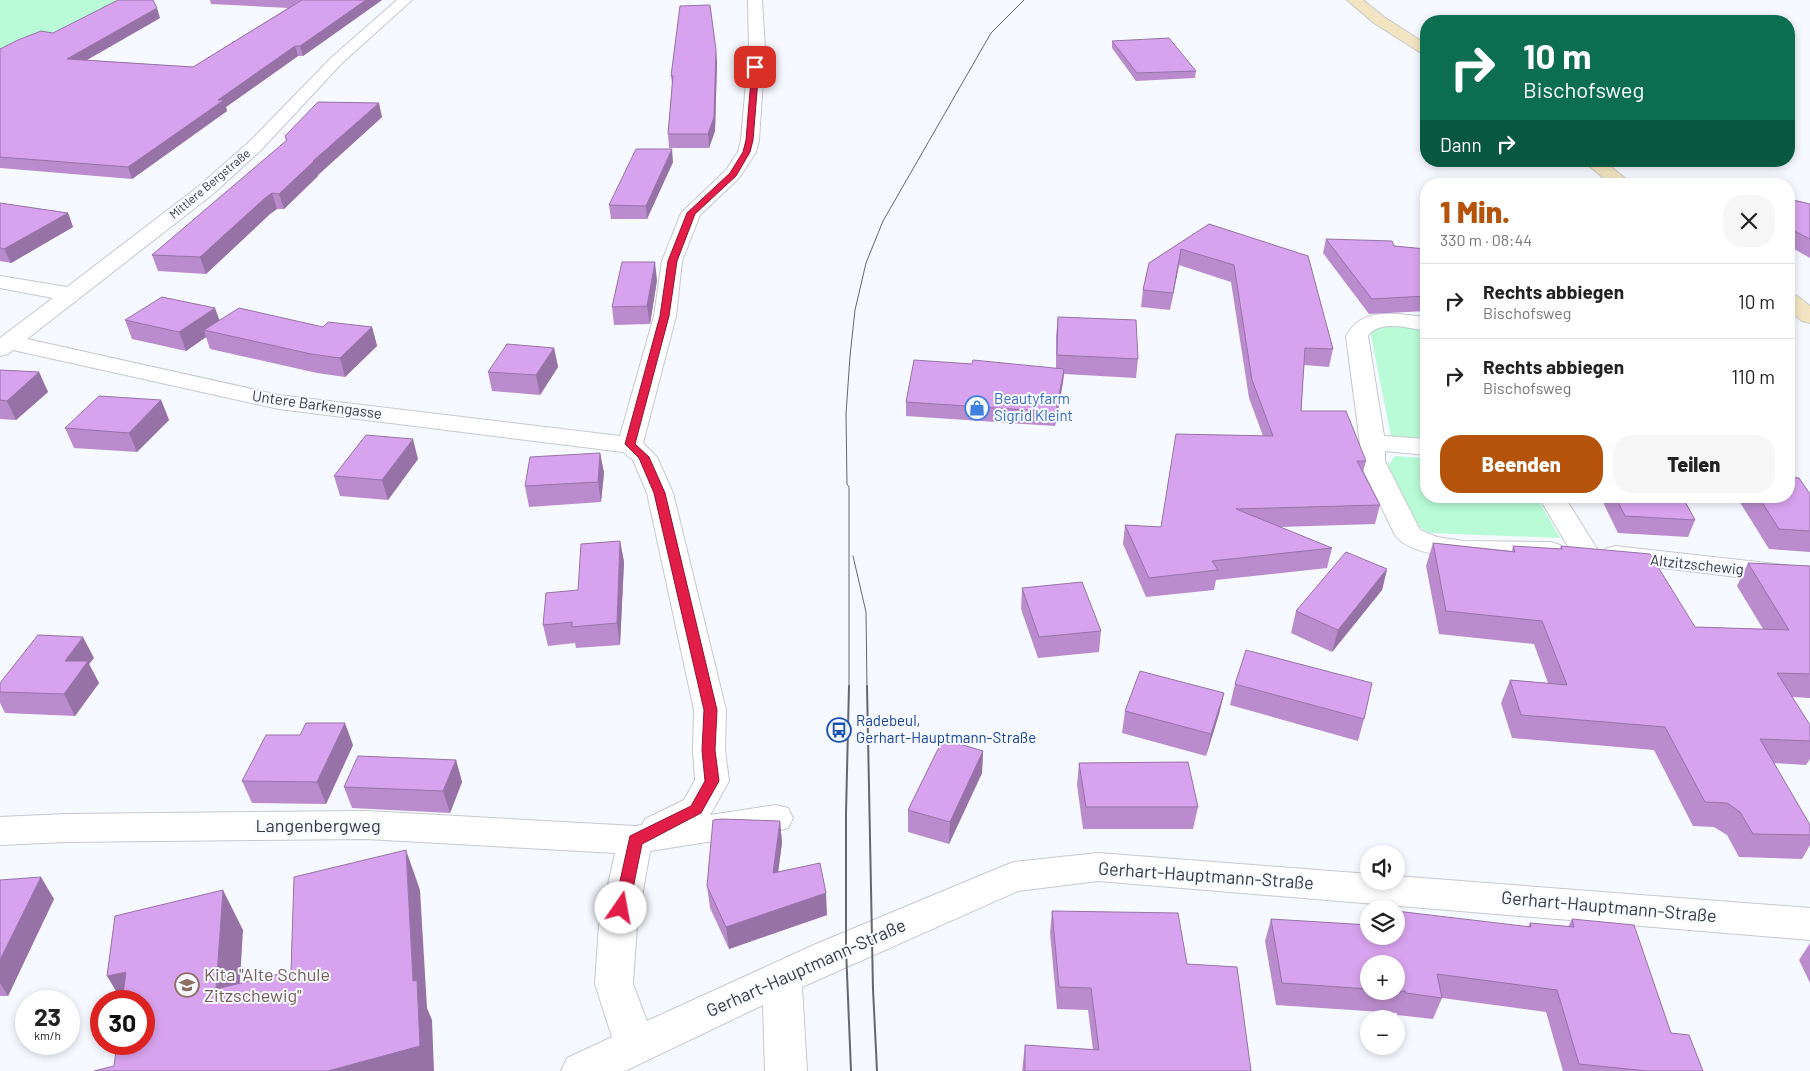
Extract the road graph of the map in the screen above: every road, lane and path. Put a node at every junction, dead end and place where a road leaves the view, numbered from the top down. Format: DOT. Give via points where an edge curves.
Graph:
graph roads {
  1 [pos="405,0"];
  2 [pos="755,0"];
  3 [pos="1354,0"];
  4 [pos="1420,46"];
  5 [pos="1600,167"];
  6 [pos="1615,178"];
  7 [pos="0,282"];
  8 [pos="70,294"];
  9 [pos="1795,305"];
  10 [pos="1810,316"];
  11 [pos="1420,323"];
  12 [pos="4,346"];
  13 [pos="1373,443"];
  14 [pos="630,444"];
  15 [pos="1420,447"];
  16 [pos="1555,503"];
  17 [pos="1584,552"];
  18 [pos="1810,577"];
  19 [pos="776,818"];
  20 [pos="0,831"];
  21 [pos="635,840"];
  22 [pos="1810,924"];
  23 [pos="782,977"];
  24 [pos="635,1045"];
  25 [pos="582,1071"];
  26 [pos="786,1071"];
  1 -- 8 [label="street, Mittlere Bergstraße" via="337,60 255,146 206,190"];
  2 -- 14 [label="street" via="757,49 747,152 733,174 691,213 672,261 665,316"];
  3 -- 4 [label="main road"];
  5 -- 6 [label="main road"];
  7 -- 8 [label="street"];
  8 -- 12 [label="street, Mittlere Bergstraße"];
  9 -- 10 [label="main road"];
  11 -- 13 [label="street, Altzitzschewig" via="1368,322 1359,329 1357,336"];
  12 -- 14 [label="street, Untere Barkengasse" via="279,402"];
  13 -- 15 [label="street"];
  13 -- 17 [label="street, Altzitzschewig" via="1372,461 1409,535 1431,545 1464,550"];
  14 -- 21 [label="street" via="644,457 660,493 710,710 712,781 696,810"];
  16 -- 17 [label="street"];
  17 -- 18 [label="street, Altzitzschewig"];
  19 -- 21 [label="street, Langenbergweg"];
  20 -- 21 [label="street, Langenbergweg" via="367,825"];
  21 -- 24 [label="street" via="618,925 614,984"];
  22 -- 23 [label="street, Gerhart-Hauptmann-Straße" via="1098,867 1014,877"];
  23 -- 24 [label="street, Gerhart-Hauptmann-Straße"];
  23 -- 26 [label="street"];
  24 -- 25 [label="street, Gerhart-Hauptmann-Straße"];
}
